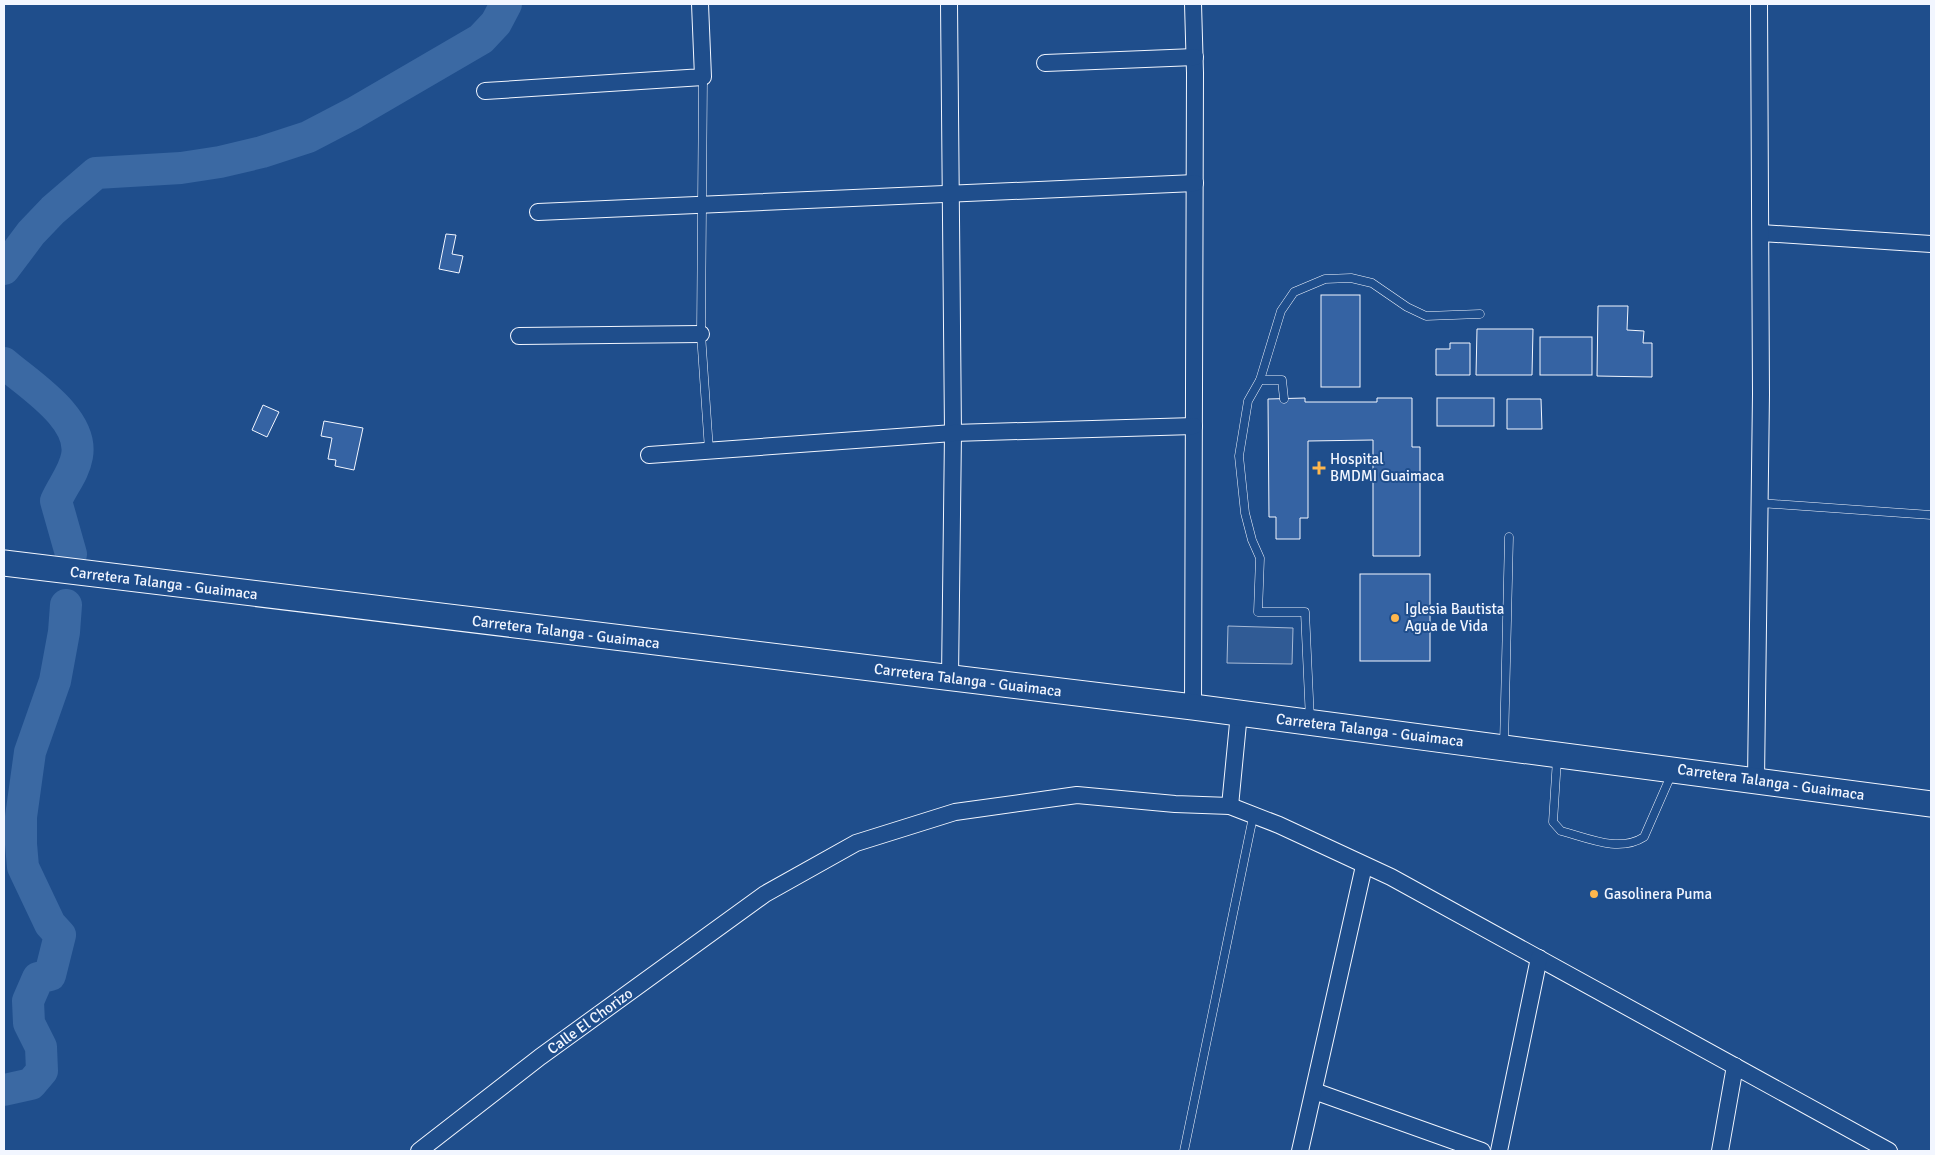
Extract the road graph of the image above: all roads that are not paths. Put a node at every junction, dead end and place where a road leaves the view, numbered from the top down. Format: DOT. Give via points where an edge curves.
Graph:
graph roads {
  1 [pos="700,4"];
  2 [pos="948,4"];
  3 [pos="1193,4"];
  4 [pos="1759,4"];
  5 [pos="1195,57"];
  6 [pos="1045,63"];
  7 [pos="703,77"];
  8 [pos="485,91"];
  9 [pos="1195,183"];
  10 [pos="949,194"];
  11 [pos="702,205"];
  12 [pos="538,212"];
  13 [pos="1762,233"];
  14 [pos="1931,244"];
  15 [pos="1480,314"];
  16 [pos="701,334"];
  17 [pos="519,336"];
  18 [pos="1260,380"];
  19 [pos="1284,399"];
  20 [pos="1194,426"];
  21 [pos="953,433"];
  22 [pos="709,450"];
  23 [pos="648,454"];
  24 [pos="1760,503"];
  25 [pos="1931,515"];
  26 [pos="1509,537"];
  27 [pos="4,563"];
  28 [pos="950,678"];
  29 [pos="1193,707"];
  30 [pos="1239,713"];
  31 [pos="1310,722"];
  32 [pos="1504,747"];
  33 [pos="1557,754"];
  34 [pos="1674,769"];
  35 [pos="1756,780"];
  36 [pos="1931,804"];
  37 [pos="1230,806"];
  38 [pos="1253,816"];
  39 [pos="1364,866"];
  40 [pos="1539,958"];
  41 [pos="1735,1066"];
  42 [pos="1314,1091"];
  43 [pos="419,1151"];
  44 [pos="1184,1151"];
  45 [pos="1300,1151"];
  46 [pos="1482,1151"];
  47 [pos="1499,1151"];
  48 [pos="1720,1151"];
  49 [pos="1889,1151"];
  1 -- 7 [label="street"];
  2 -- 10 [label="street"];
  3 -- 5 [label="street"];
  4 -- 13 [label="street"];
  5 -- 6 [label="street"];
  5 -- 9 [label="street"];
  7 -- 8 [label="street"];
  7 -- 11 [label="lane"];
  9 -- 10 [label="street"];
  9 -- 20 [label="street"];
  10 -- 11 [label="street"];
  10 -- 21 [label="street"];
  11 -- 12 [label="street"];
  11 -- 16 [label="lane"];
  13 -- 14 [label="street"];
  13 -- 24 [label="street"];
  15 -- 18 [label="lane" via="1426,316 1406,307 1372,283 1350,278 1325,279 1294,292 1281,311"];
  16 -- 17 [label="street"];
  16 -- 22 [label="lane"];
  18 -- 19 [label="lane" via="1282,380"];
  18 -- 31 [label="lane" via="1248,401 1239,456 1244,513 1260,558 1258,612 1306,612"];
  20 -- 21 [label="street"];
  20 -- 29 [label="street"];
  21 -- 22 [label="street"];
  21 -- 28 [label="street"];
  22 -- 23 [label="street"];
  24 -- 25 [label="lane"];
  24 -- 35 [label="street"];
  26 -- 32 [label="lane"];
  27 -- 28 [label="main road, Carretera Talanga - Guaimaca"];
  28 -- 29 [label="main road, Carretera Talanga - Guaimaca"];
  29 -- 30 [label="main road, Carretera Talanga - Guaimaca"];
  30 -- 31 [label="main road, Carretera Talanga - Guaimaca"];
  30 -- 37 [label="street"];
  31 -- 32 [label="main road, Carretera Talanga - Guaimaca"];
  32 -- 33 [label="main road, Carretera Talanga - Guaimaca"];
  33 -- 34 [label="main road, Carretera Talanga - Guaimaca"];
  33 -- 34 [label="lane" via="1555,827 1621,846 1644,837"];
  34 -- 35 [label="main road, Carretera Talanga - Guaimaca"];
  35 -- 36 [label="main road, Carretera Talanga - Guaimaca"];
  37 -- 38 [label="street"];
  37 -- 43 [label="street, Calle El Chorizo" via="1077,795 955,812 856,843 765,894 540,1057"];
  38 -- 39 [label="street"];
  38 -- 44 [label="lane"];
  39 -- 40 [label="street" via="1392,877"];
  39 -- 42 [label="street"];
  40 -- 41 [label="street"];
  40 -- 47 [label="street"];
  41 -- 48 [label="street"];
  41 -- 49 [label="street"];
  42 -- 45 [label="street"];
  42 -- 46 [label="street"];
}
